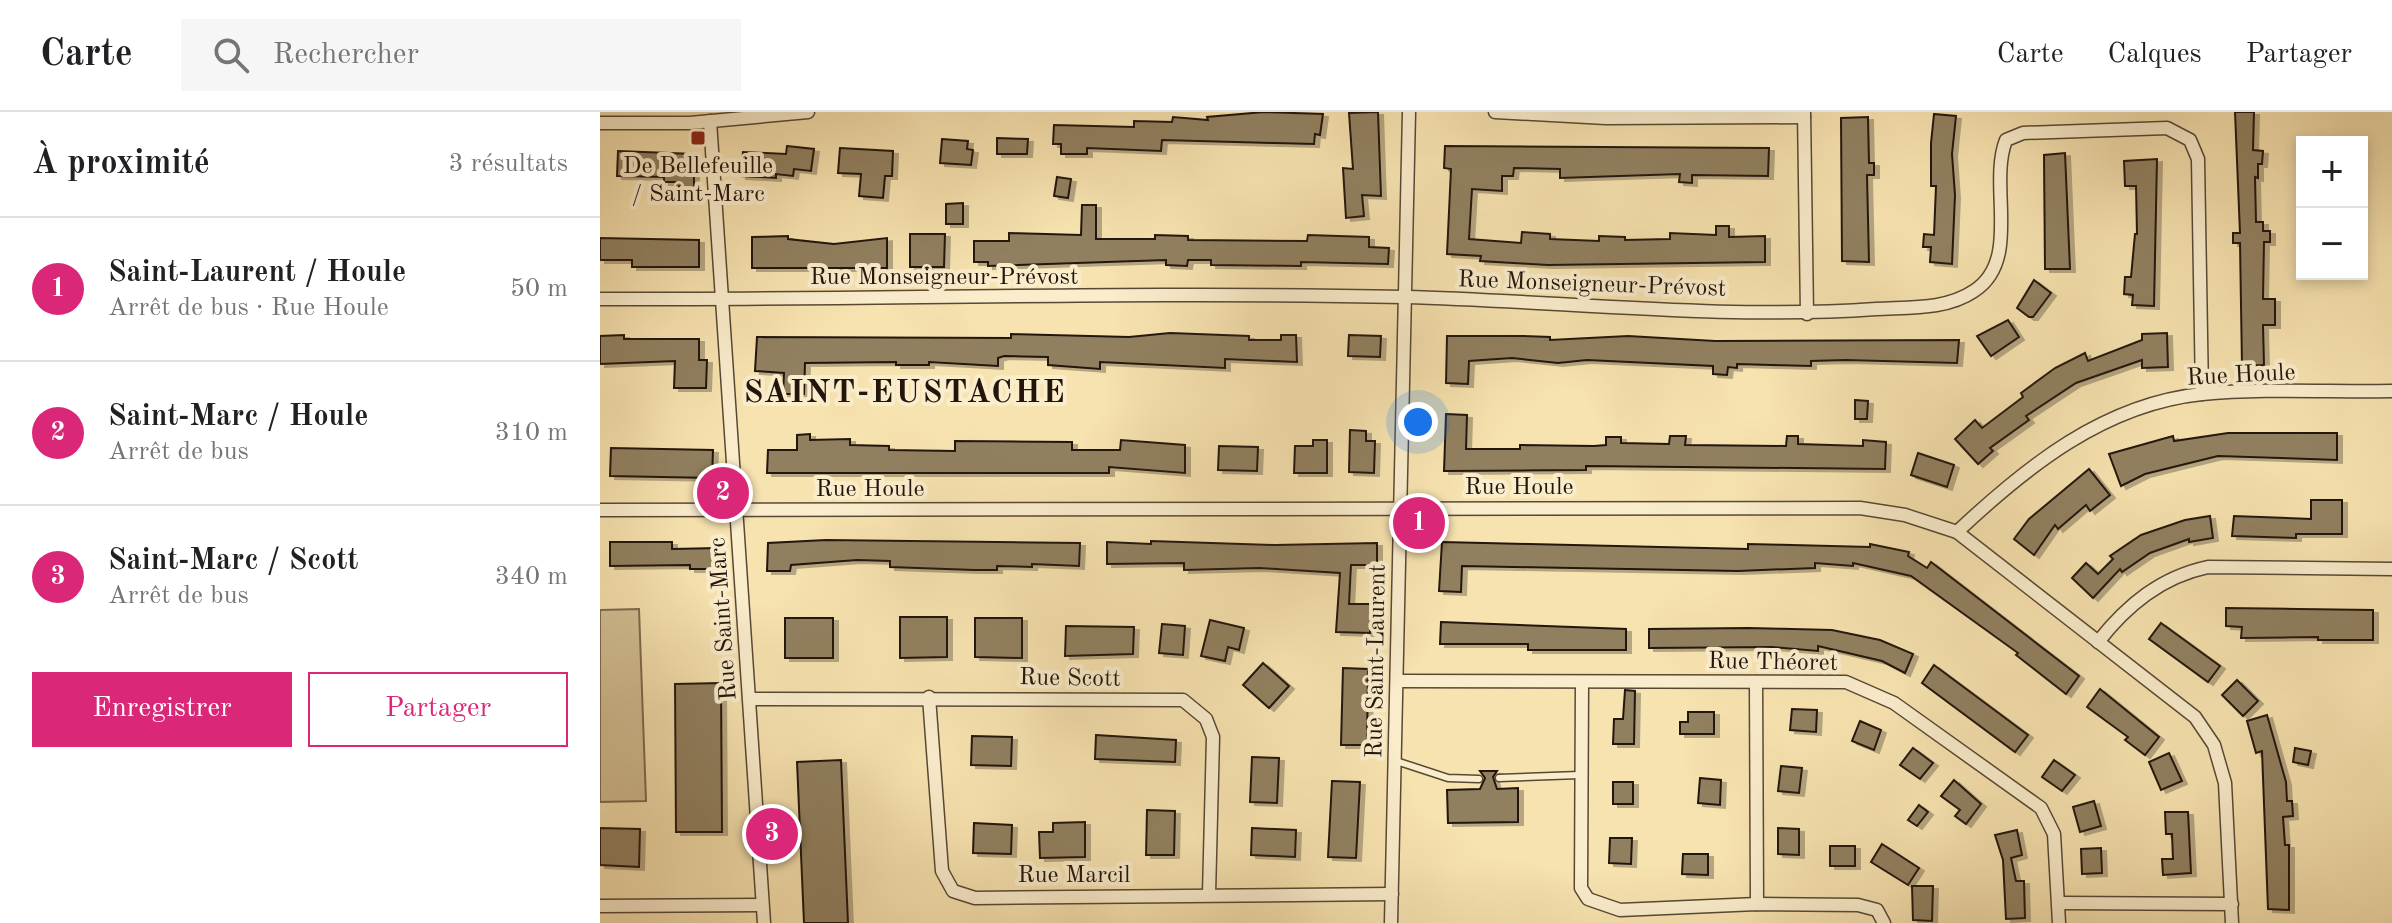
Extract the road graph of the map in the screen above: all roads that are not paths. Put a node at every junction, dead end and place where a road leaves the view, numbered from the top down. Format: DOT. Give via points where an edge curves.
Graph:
graph roads {
  1 [pos="808,112"];
  2 [pos="1409,112"];
  3 [pos="1495,112"];
  4 [pos="1804,114"];
  5 [pos="1606,115"];
  6 [pos="710,121"];
  7 [pos="600,123"];
  8 [pos="1404,297"];
  9 [pos="600,299"];
  10 [pos="723,299"];
  11 [pos="1807,314"];
  12 [pos="2392,391"];
  13 [pos="2202,394"];
  14 [pos="1400,508"];
  15 [pos="600,510"];
  16 [pos="736,510"];
  17 [pos="1957,532"];
  18 [pos="2392,569"];
  19 [pos="2098,642"];
  20 [pos="1397,681"];
  21 [pos="1582,682"];
  22 [pos="1756,682"];
  23 [pos="929,697"];
  24 [pos="750,699"];
  25 [pos="1396,761"];
  26 [pos="1579,775"];
  27 [pos="1499,778"];
  28 [pos="1479,779"];
  29 [pos="1209,894"];
  30 [pos="1392,894"];
  31 [pos="2059,903"];
  32 [pos="1757,904"];
  33 [pos="2232,904"];
  34 [pos="762,905"];
  35 [pos="600,906"];
  36 [pos="764,923"];
  37 [pos="1391,923"];
  38 [pos="1884,923"];
  39 [pos="2059,923"];
  40 [pos="2232,923"];
  1 -- 6 [label="street"];
  2 -- 8 [label="street, Rue Saint-Laurent"];
  3 -- 5 [label="street"];
  4 -- 5 [label="street"];
  4 -- 11 [label="street"];
  6 -- 7 [label="street"];
  6 -- 10 [label="street, Rue Saint-Marc"];
  8 -- 10 [label="street, Rue Monseigneur-Prévost"];
  8 -- 11 [label="street, Rue Monseigneur-Prévost"];
  8 -- 14 [label="street, Rue Saint-Laurent"];
  9 -- 10 [label="street, Rue Monseigneur-Prévost"];
  10 -- 16 [label="street, Rue Saint-Marc"];
  11 -- 13 [label="street, Rue Monseigneur-Prévost" via="1941,305 1971,294 1989,280 2000,254 1998,159 2006,140 2023,133 2167,128 2190,140 2198,159"];
  12 -- 13 [label="street, Rue Houle"];
  13 -- 17 [label="street, Rue Houle" via="2148,405 2088,430 2018,475"];
  14 -- 16 [label="street, Rue Houle"];
  14 -- 17 [label="street, Rue Houle" via="1860,508 1905,515"];
  14 -- 20 [label="street, Rue Saint-Laurent"];
  15 -- 16 [label="street, Rue Houle"];
  16 -- 24 [label="street, Rue Saint-Marc"];
  17 -- 19 [label="street"];
  18 -- 19 [label="street" via="2208,567 2184,572 2141,597"];
  19 -- 33 [label="street" via="2195,717 2214,745 2225,783"];
  20 -- 21 [label="street, Rue Théoret"];
  20 -- 25 [label="street, Rue Saint-Laurent"];
  21 -- 22 [label="street, Rue Théoret"];
  21 -- 26 [label="street"];
  22 -- 31 [label="street, Rue Théoret" via="1846,682 1894,703 2041,808 2054,834"];
  22 -- 32 [label="street"];
  23 -- 24 [label="street, Rue Scott"];
  23 -- 29 [label="street, Rue Marcil" via="942,871 953,891 975,898"];
  23 -- 29 [label="street, Rue Scott" via="1183,700 1206,719 1213,737"];
  24 -- 34 [label="street, Rue Saint-Marc"];
  25 -- 28 [label="lane" via="1448,778"];
  25 -- 30 [label="street, Rue Saint-Laurent"];
  26 -- 27 [label="lane"];
  26 -- 32 [label="street" via="1581,888 1588,899 1620,910"];
  29 -- 30 [label="street, Rue Marcil"];
  30 -- 37 [label="street, Rue Saint-Laurent"];
  31 -- 33 [label="street"];
  31 -- 39 [label="street, Rue Théoret"];
  32 -- 38 [label="street" via="1858,905 1877,910"];
  33 -- 40 [label="street"];
  34 -- 35 [label="street"];
  34 -- 36 [label="street, Rue Saint-Marc"];
}
